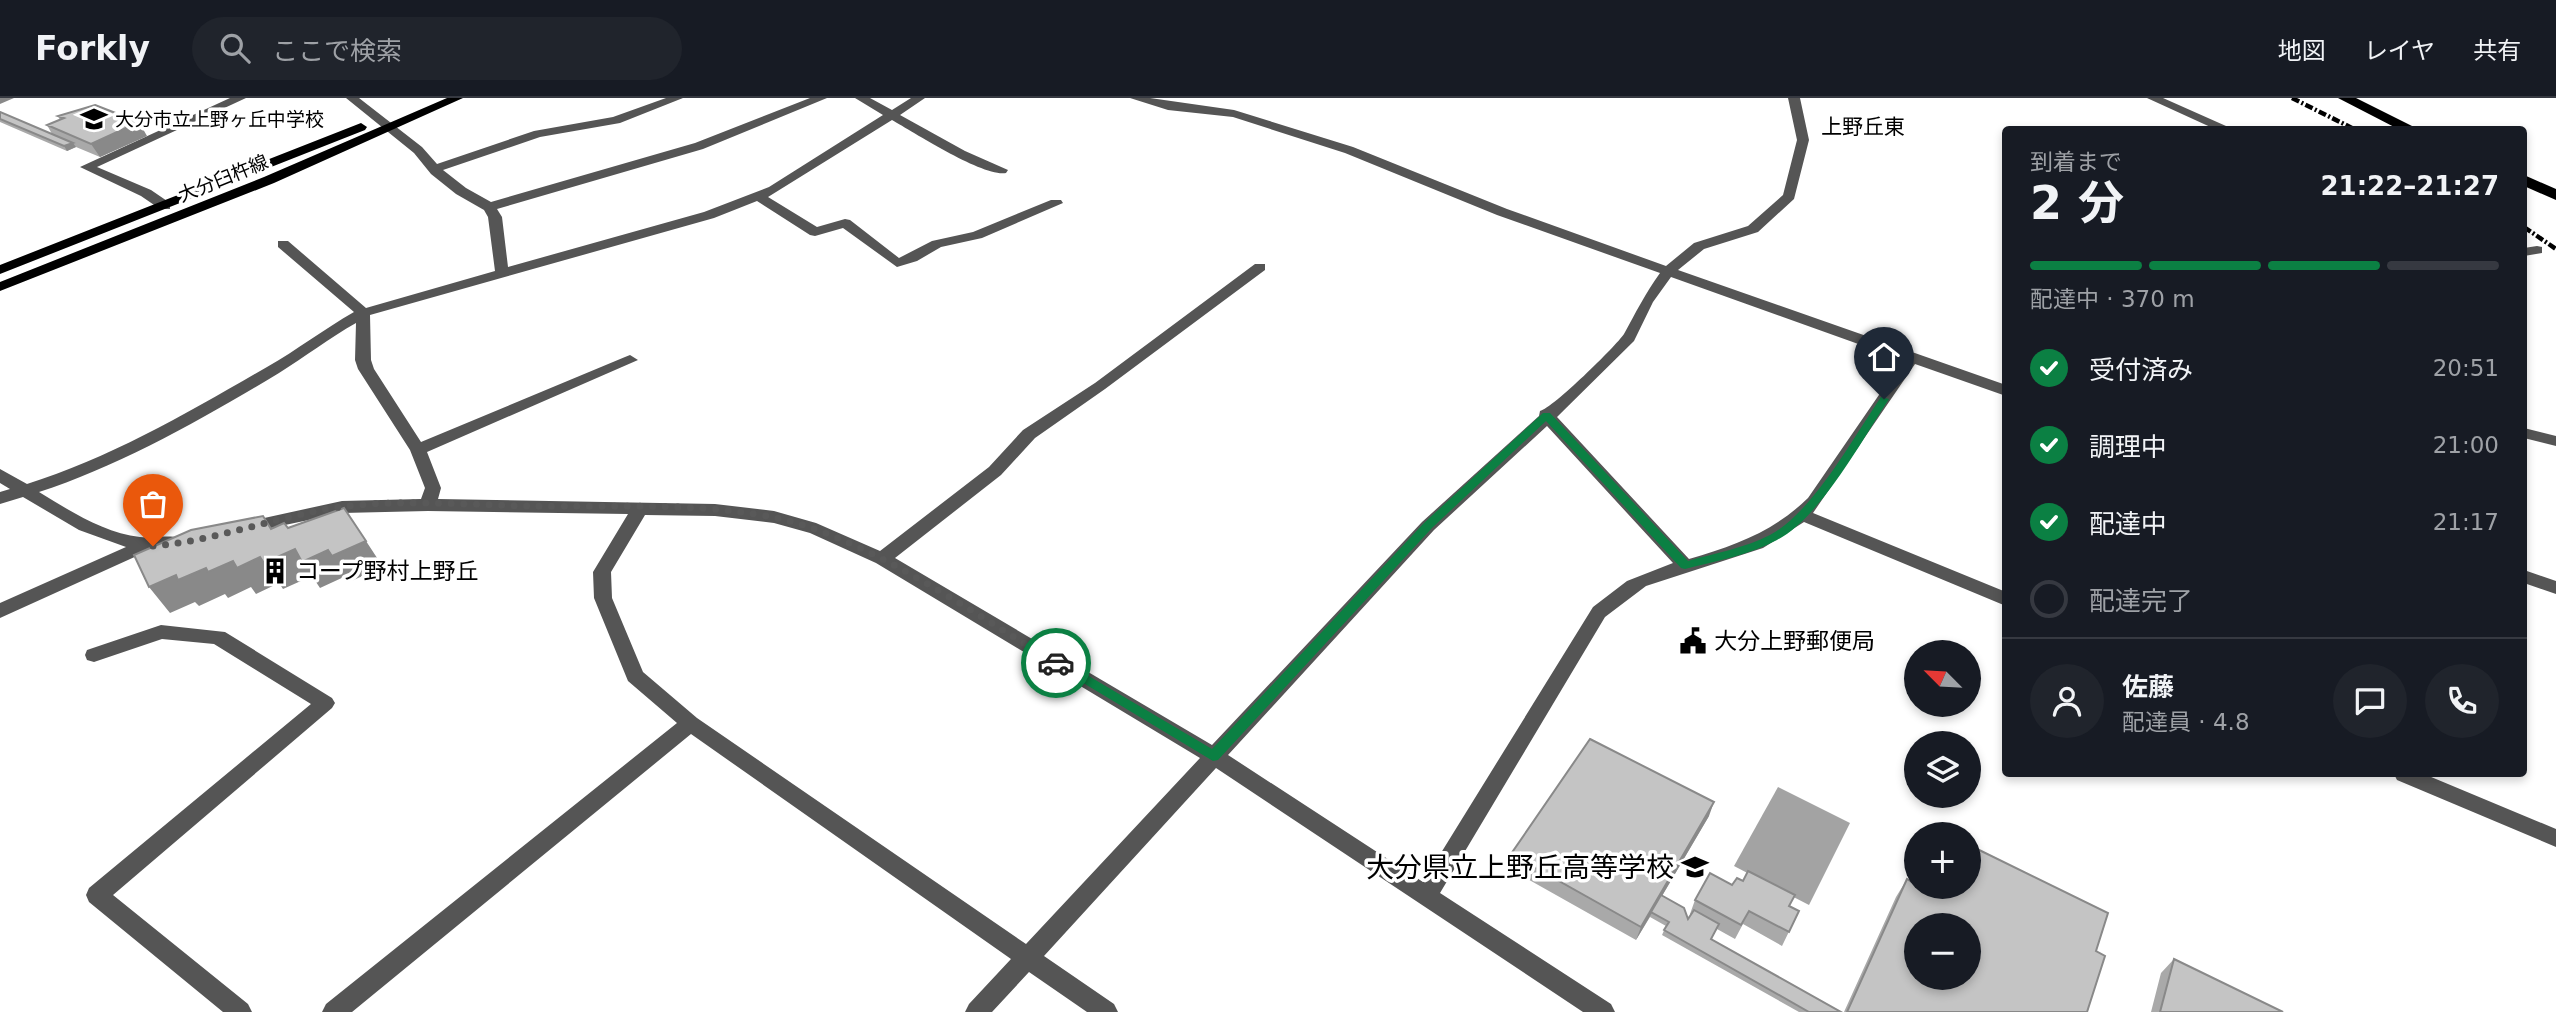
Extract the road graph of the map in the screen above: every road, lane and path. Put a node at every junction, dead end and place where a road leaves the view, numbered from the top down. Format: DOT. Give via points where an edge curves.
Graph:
graph roads {
  1 [pos="240,98"];
  2 [pos="352,98"];
  3 [pos="429,98"];
  4 [pos="457,98"];
  5 [pos="677,98"];
  6 [pos="821,98"];
  7 [pos="861,98"];
  8 [pos="919,98"];
  9 [pos="1136,98"];
  10 [pos="1794,98"];
  11 [pos="2153,98"];
  12 [pos="2345,98"];
  13 [pos="892,114"];
  14 [pos="385,124"];
  15 [pos="2220,126"];
  16 [pos="2404,126"];
  17 [pos="434,169"];
  18 [pos="1002,170"];
  19 [pos="2527,181"];
  20 [pos="2556,195"];
  21 [pos="760,197"];
  22 [pos="1056,202"];
  23 [pos="165,206"];
  24 [pos="489,207"];
  25 [pos="284,244"];
  26 [pos="1260,267"];
  27 [pos="0,270"];
  28 [pos="1668,271"];
  29 [pos="502,272"];
  30 [pos="0,287"];
  31 [pos="363,313"];
  32 [pos="1912,358"];
  33 [pos="629,360"];
  34 [pos="2002,390"];
  35 [pos="1546,415"];
  36 [pos="2527,434"];
  37 [pos="2556,441"];
  38 [pos="418,450"];
  39 [pos="0,475"];
  40 [pos="27,491"];
  41 [pos="0,498"];
  42 [pos="428,505"];
  43 [pos="640,508"];
  44 [pos="1803,515"];
  45 [pos="226,532"];
  46 [pos="201,538"];
  47 [pos="144,546"];
  48 [pos="882,559"];
  49 [pos="1685,565"];
  50 [pos="2527,577"];
  51 [pos="2556,588"];
  52 [pos="2002,598"];
  53 [pos="0,611"];
  54 [pos="94,655"];
  55 [pos="690,723"];
  56 [pos="1213,756"];
  57 [pos="2411,777"];
  58 [pos="2556,838"];
  59 [pos="1427,895"];
  60 [pos="1028,960"];
  61 [pos="1593,1009"];
  62 [pos="240,1012"];
  63 [pos="334,1012"];
  64 [pos="977,1012"];
  65 [pos="1106,1012"];
  1 -- 23 [label="street" via="86,167"];
  2 -- 14 [label="street"];
  3 -- 14 [label="main road, 大分臼杵線"];
  4 -- 14 [label="main road, 大分臼杵線"];
  5 -- 17 [label="street" via="616,120 538,134"];
  6 -- 24 [label="street" via="699,146"];
  7 -- 13 [label="street"];
  8 -- 13 [label="street"];
  9 -- 28 [label="street" via="1234,114 1349,150 1502,212"];
  10 -- 28 [label="street" via="1802,140 1789,196 1753,229 1699,246"];
  11 -- 15 [label="street"];
  12 -- 16 [label="highway"];
  13 -- 18 [label="street" via="961,154"];
  13 -- 21 [label="street"];
  14 -- 17 [label="street"];
  14 -- 23 [label="main road, 大分臼杵線"];
  14 -- 30 [label="main road, 大分臼杵線" via="269,180"];
  17 -- 24 [label="street"];
  19 -- 20 [label="highway"];
  21 -- 22 [label="street" via="815,232 845,223 897,263"];
  21 -- 29 [label="street"];
  23 -- 27 [label="main road, 大分臼杵線"];
  24 -- 29 [label="street" via="495,217"];
  25 -- 31 [label="street"];
  26 -- 48 [label="street" via="1029,435 995,471"];
  28 -- 32 [label="street"];
  28 -- 35 [label="street" via="1629,338"];
  29 -- 31 [label="street"];
  31 -- 38 [label="street" via="366,369"];
  31 -- 40 [label="street" via="275,369 145,440 82,472"];
  32 -- 34 [label="street"];
  32 -- 44 [label="street"];
  33 -- 38 [label="street"];
  35 -- 49 [label="street"];
  35 -- 56 [label="street" via="1428,526"];
  36 -- 37 [label="street"];
  38 -- 42 [label="street" via="433,488"];
  39 -- 40 [label="street"];
  40 -- 41 [label="street"];
  40 -- 47 [label="street" via="111,536"];
  42 -- 43 [label="street"];
  42 -- 45 [label="street" via="342,507"];
  43 -- 48 [label="street" via="715,510 794,522"];
  43 -- 55 [label="street" via="602,572 603,598 635,676"];
  44 -- 49 [label="street" via="1757,545"];
  44 -- 52 [label="street"];
  46 -- 47 [label="street"];
  47 -- 53 [label="street"];
  48 -- 56 [label="street"];
  49 -- 59 [label="street" via="1629,587 1599,612"];
  50 -- 51 [label="street"];
  54 -- 62 [label="street" via="161,632 218,637 325,703 97,895"];
  55 -- 60 [label="street"];
  55 -- 63 [label="street"];
  56 -- 59 [label="street"];
  56 -- 60 [label="street"];
  57 -- 58 [label="street"];
  59 -- 61 [label="street"];
  60 -- 64 [label="street"];
  60 -- 65 [label="street"];
}
